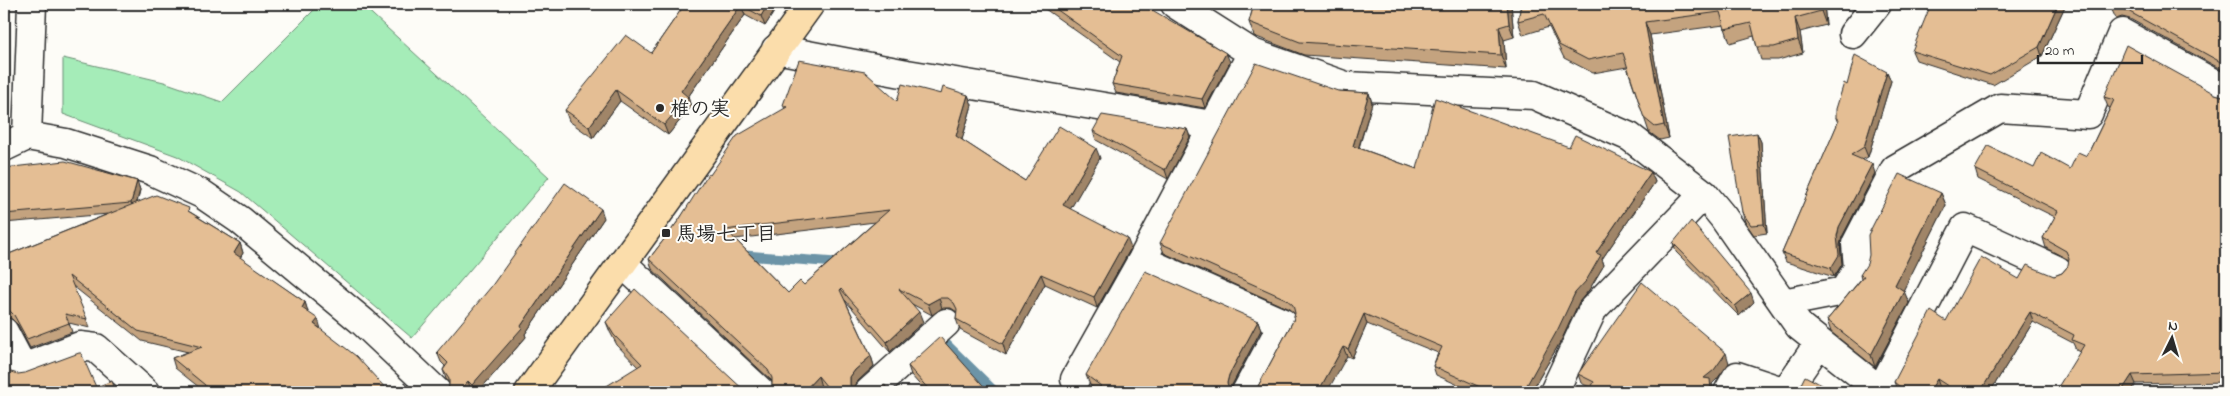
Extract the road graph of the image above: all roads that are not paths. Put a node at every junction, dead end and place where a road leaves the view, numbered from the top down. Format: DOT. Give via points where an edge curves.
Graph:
graph roads {
  1 [pos="32,4"];
  2 [pos="810,4"];
  3 [pos="1175,4"];
  4 [pos="1877,4"];
  5 [pos="1853,34"];
  6 [pos="776,49"];
  7 [pos="1252,53"];
  8 [pos="2226,90"];
  9 [pos="1212,125"];
  10 [pos="15,142"];
  11 [pos="1704,194"];
  12 [pos="1142,260"];
  13 [pos="622,263"];
  14 [pos="2057,270"];
  15 [pos="1783,303"];
  16 [pos="946,323"];
  17 [pos="4,332"];
  18 [pos="1819,343"];
  19 [pos="1075,379"];
  20 [pos="886,387"];
  21 [pos="145,392"];
  22 [pos="437,392"];
  23 [pos="530,392"];
  24 [pos="761,392"];
  25 [pos="1246,392"];
  26 [pos="1554,392"];
  27 [pos="1728,392"];
  28 [pos="1881,392"];
  1 -- 10 [label="street"];
  2 -- 6 [label="main road"];
  3 -- 7 [label="street"];
  4 -- 5 [label="street"];
  6 -- 9 [label="street"];
  6 -- 13 [label="main road"];
  7 -- 9 [label="street"];
  7 -- 11 [label="street" via="1346,86 1534,95 1630,137"];
  8 -- 15 [label="street" via="2122,32 2088,114 2000,108 1895,169 1856,244 1858,268 1844,291"];
  9 -- 12 [label="street"];
  10 -- 22 [label="street" via="66,143 150,170 202,194 240,220 362,322"];
  11 -- 15 [label="street"];
  11 -- 26 [label="street" via="1593,309"];
  12 -- 19 [label="street"];
  12 -- 25 [label="street" via="1283,323"];
  13 -- 23 [label="main road"];
  13 -- 24 [label="street"];
  14 -- 28 [label="street" via="1964,228"];
  15 -- 18 [label="street" via="1799,326"];
  16 -- 20 [label="street"];
  17 -- 21 [label="street" via="23,368 80,346 96,348"];
  18 -- 27 [label="street" via="1785,392 1737,376"];
  18 -- 28 [label="street"];
}
